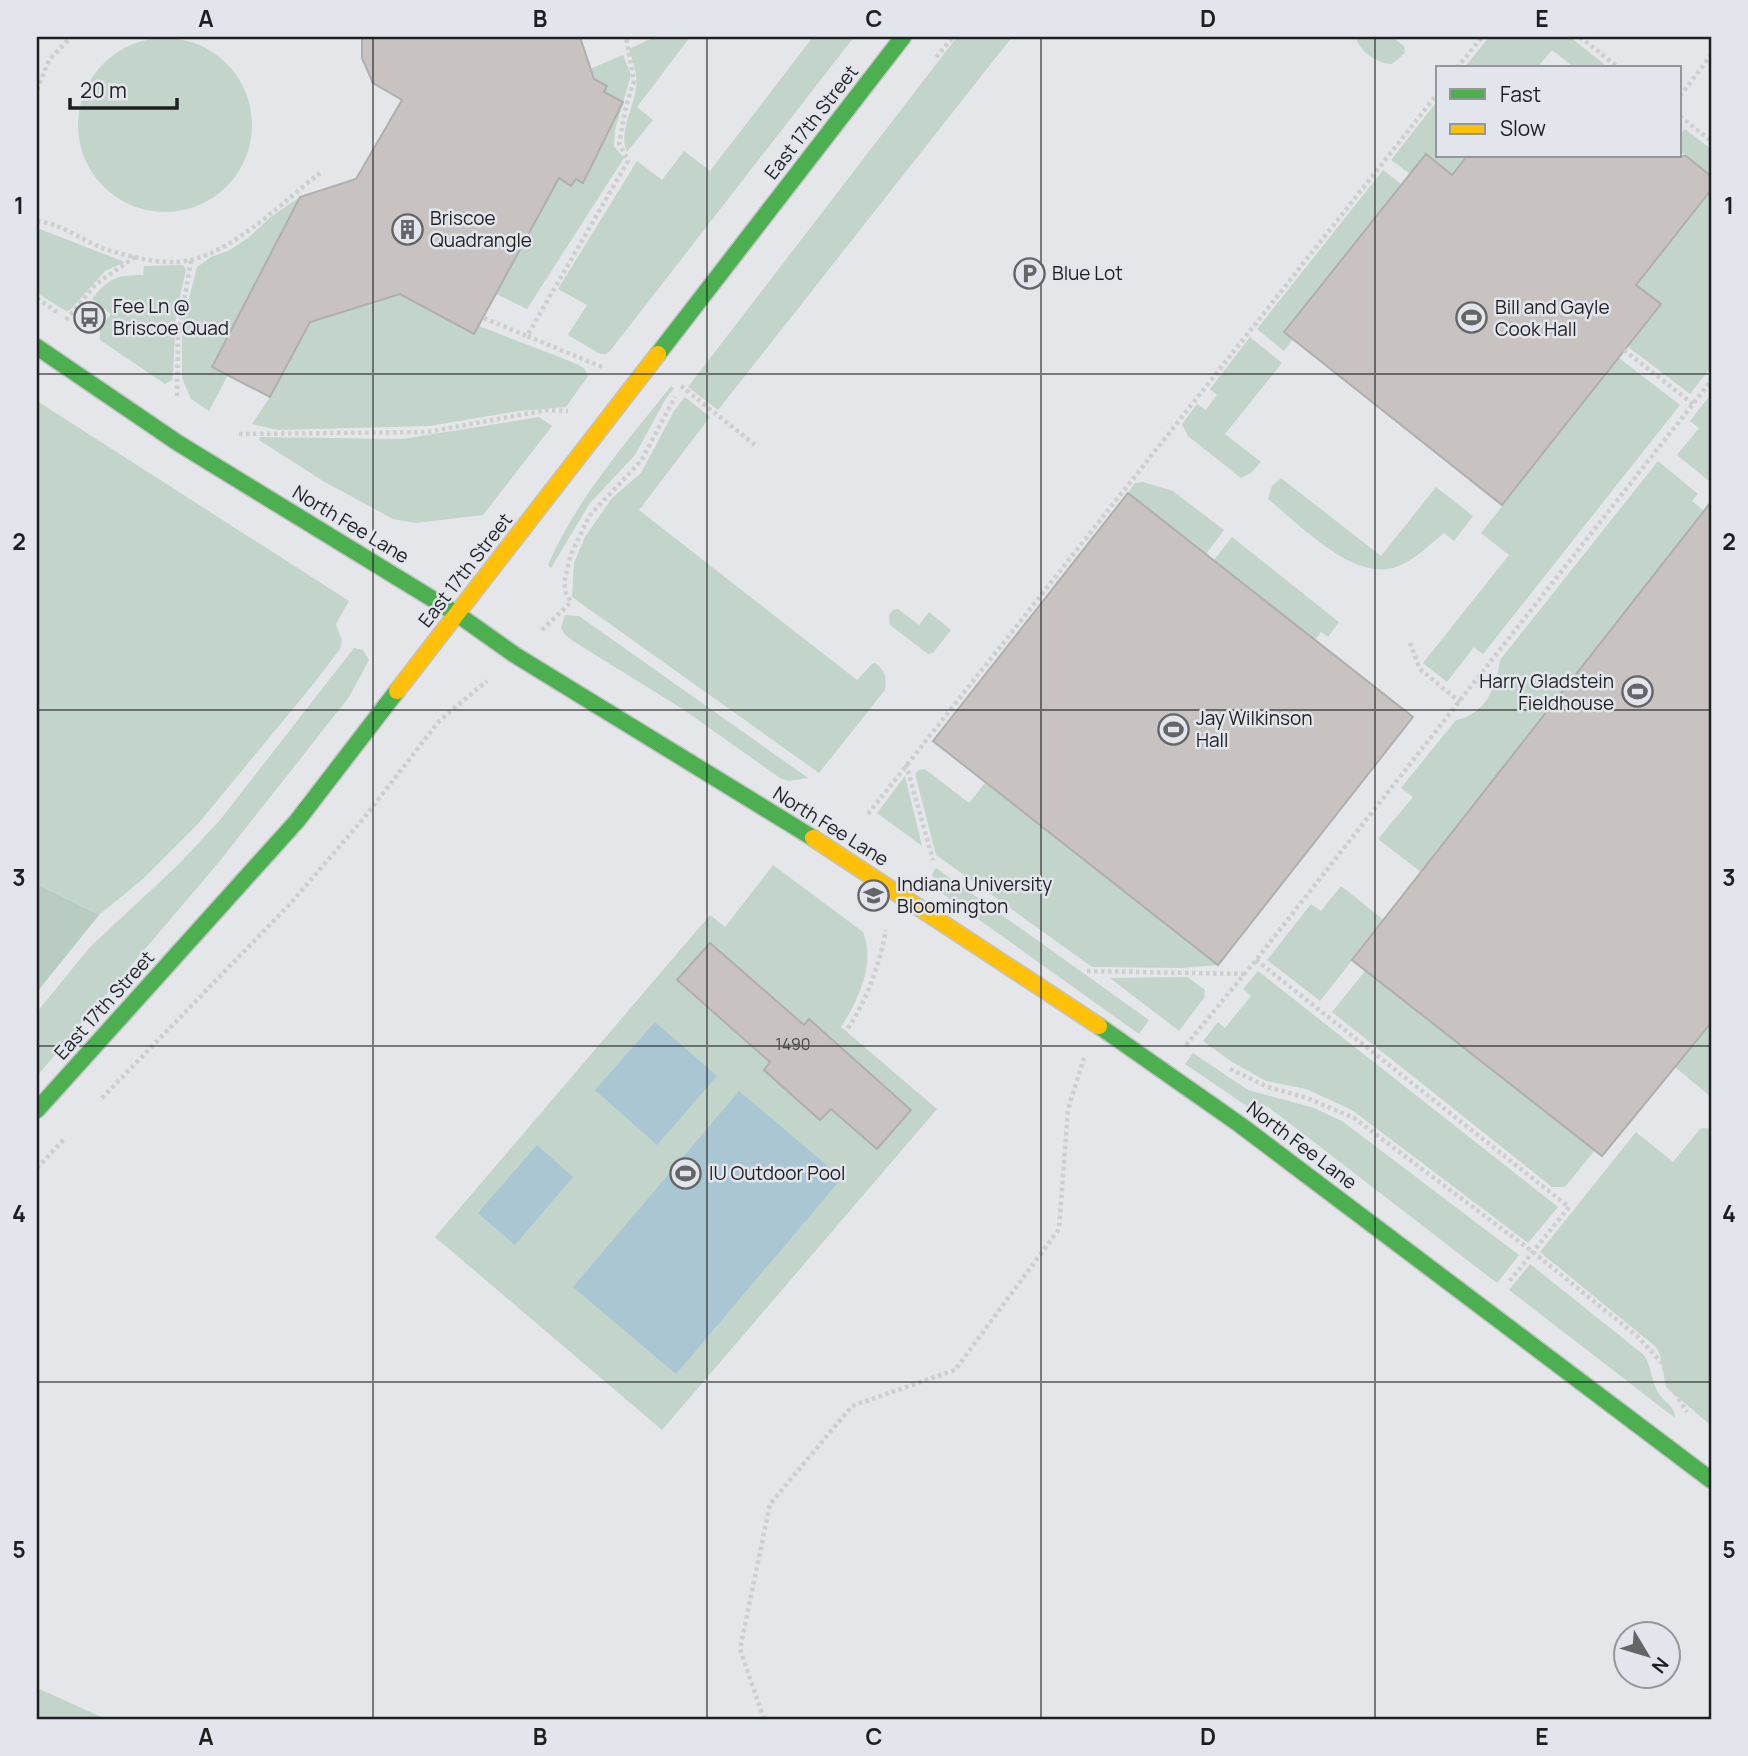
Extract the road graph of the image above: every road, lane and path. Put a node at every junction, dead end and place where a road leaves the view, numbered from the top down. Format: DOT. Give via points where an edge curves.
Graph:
graph roads {
  1 [pos="71,37"];
  2 [pos="626,37"];
  3 [pos="903,37"];
  4 [pos="953,37"];
  5 [pos="1482,37"];
  6 [pos="1580,37"];
  7 [pos="1711,55"];
  8 [pos="936,59"];
  9 [pos="1459,66"];
  10 [pos="1616,66"];
  11 [pos="37,90"];
  12 [pos="1682,93"];
  13 [pos="1436,96"];
  14 [pos="1682,118"];
  15 [pos="1711,141"];
  16 [pos="320,173"];
  17 [pos="37,221"];
  18 [pos="135,256"];
  19 [pos="191,260"];
  20 [pos="37,298"];
  21 [pos="484,318"];
  22 [pos="66,320"];
  23 [pos="77,327"];
  24 [pos="527,336"];
  25 [pos="37,348"];
  26 [pos="1624,350"];
  27 [pos="606,368"];
  28 [pos="1711,381"];
  29 [pos="166,389"];
  30 [pos="1693,404"];
  31 [pos="572,411"];
  32 [pos="239,434"];
  33 [pos="755,445"];
  34 [pos="571,602"];
  35 [pos="457,614"];
  36 [pos="1410,643"];
  37 [pos="470,698"];
  38 [pos="1460,702"];
  39 [pos="906,764"];
  40 [pos="868,814"];
  41 [pos="933,860"];
  42 [pos="887,922"];
  43 [pos="1256,960"];
  44 [pos="1087,971"];
  45 [pos="1245,974"];
  46 [pos="844,1034"];
  47 [pos="1199,1049"];
  48 [pos="1086,1054"];
  49 [pos="1220,1063"];
  50 [pos="102,1099"];
  51 [pos="37,1110"];
  52 [pos="74,1128"];
  53 [pos="37,1168"];
  54 [pos="1533,1252"];
  55 [pos="1501,1292"];
  56 [pos="1685,1410"];
  57 [pos="1711,1480"];
  58 [pos="764,1719"];
  1 -- 11 [label="path" via="49,60"];
  2 -- 24 [label="path" via="634,81 619,143 628,161"];
  3 -- 35 [label="street, East 17th Street"];
  4 -- 8 [label="path"];
  5 -- 9 [label="path"];
  6 -- 10 [label="path"];
  7 -- 12 [label="path"];
  13 -- 39 [label="path"];
  14 -- 15 [label="path"];
  16 -- 19 [label="path" via="232,242"];
  17 -- 18 [label="path" via="110,251"];
  18 -- 19 [label="path"];
  18 -- 22 [label="path" via="96,284"];
  19 -- 29 [label="path" via="178,337 177,397"];
  20 -- 22 [label="path"];
  21 -- 24 [label="path"];
  22 -- 23 [label="path"];
  24 -- 27 [label="path"];
  25 -- 35 [label="street, North Fee Lane" via="178,443"];
  26 -- 30 [label="path"];
  28 -- 30 [label="path"];
  30 -- 38 [label="path"];
  31 -- 32 [label="path" via="547,410 427,432"];
  33 -- 34 [label="path" via="681,386 640,461 587,521 571,554 564,583"];
  35 -- 51 [label="street, East 17th Street" via="297,821"];
  35 -- 57 [label="street, North Fee Lane" via="1097,1025 1239,1124"];
  36 -- 38 [label="path" via="1420,669"];
  37 -- 50 [label="path" via="439,721 290,904"];
  38 -- 43 [label="path"];
  39 -- 40 [label="path"];
  39 -- 41 [label="path"];
  42 -- 46 [label="path" via="867,995"];
  43 -- 45 [label="path"];
  43 -- 54 [label="path" via="1569,1206"];
  44 -- 45 [label="path"];
  45 -- 47 [label="path" via="1188,1042"];
  48 -- 58 [label="path" via="1068,1109 1059,1230 955,1370 852,1406 770,1504 740,1649"];
  49 -- 54 [label="path" via="1268,1087 1354,1118"];
  52 -- 53 [label="path"];
  54 -- 55 [label="path"];
  54 -- 56 [label="path" via="1637,1336 1662,1363"];
}
